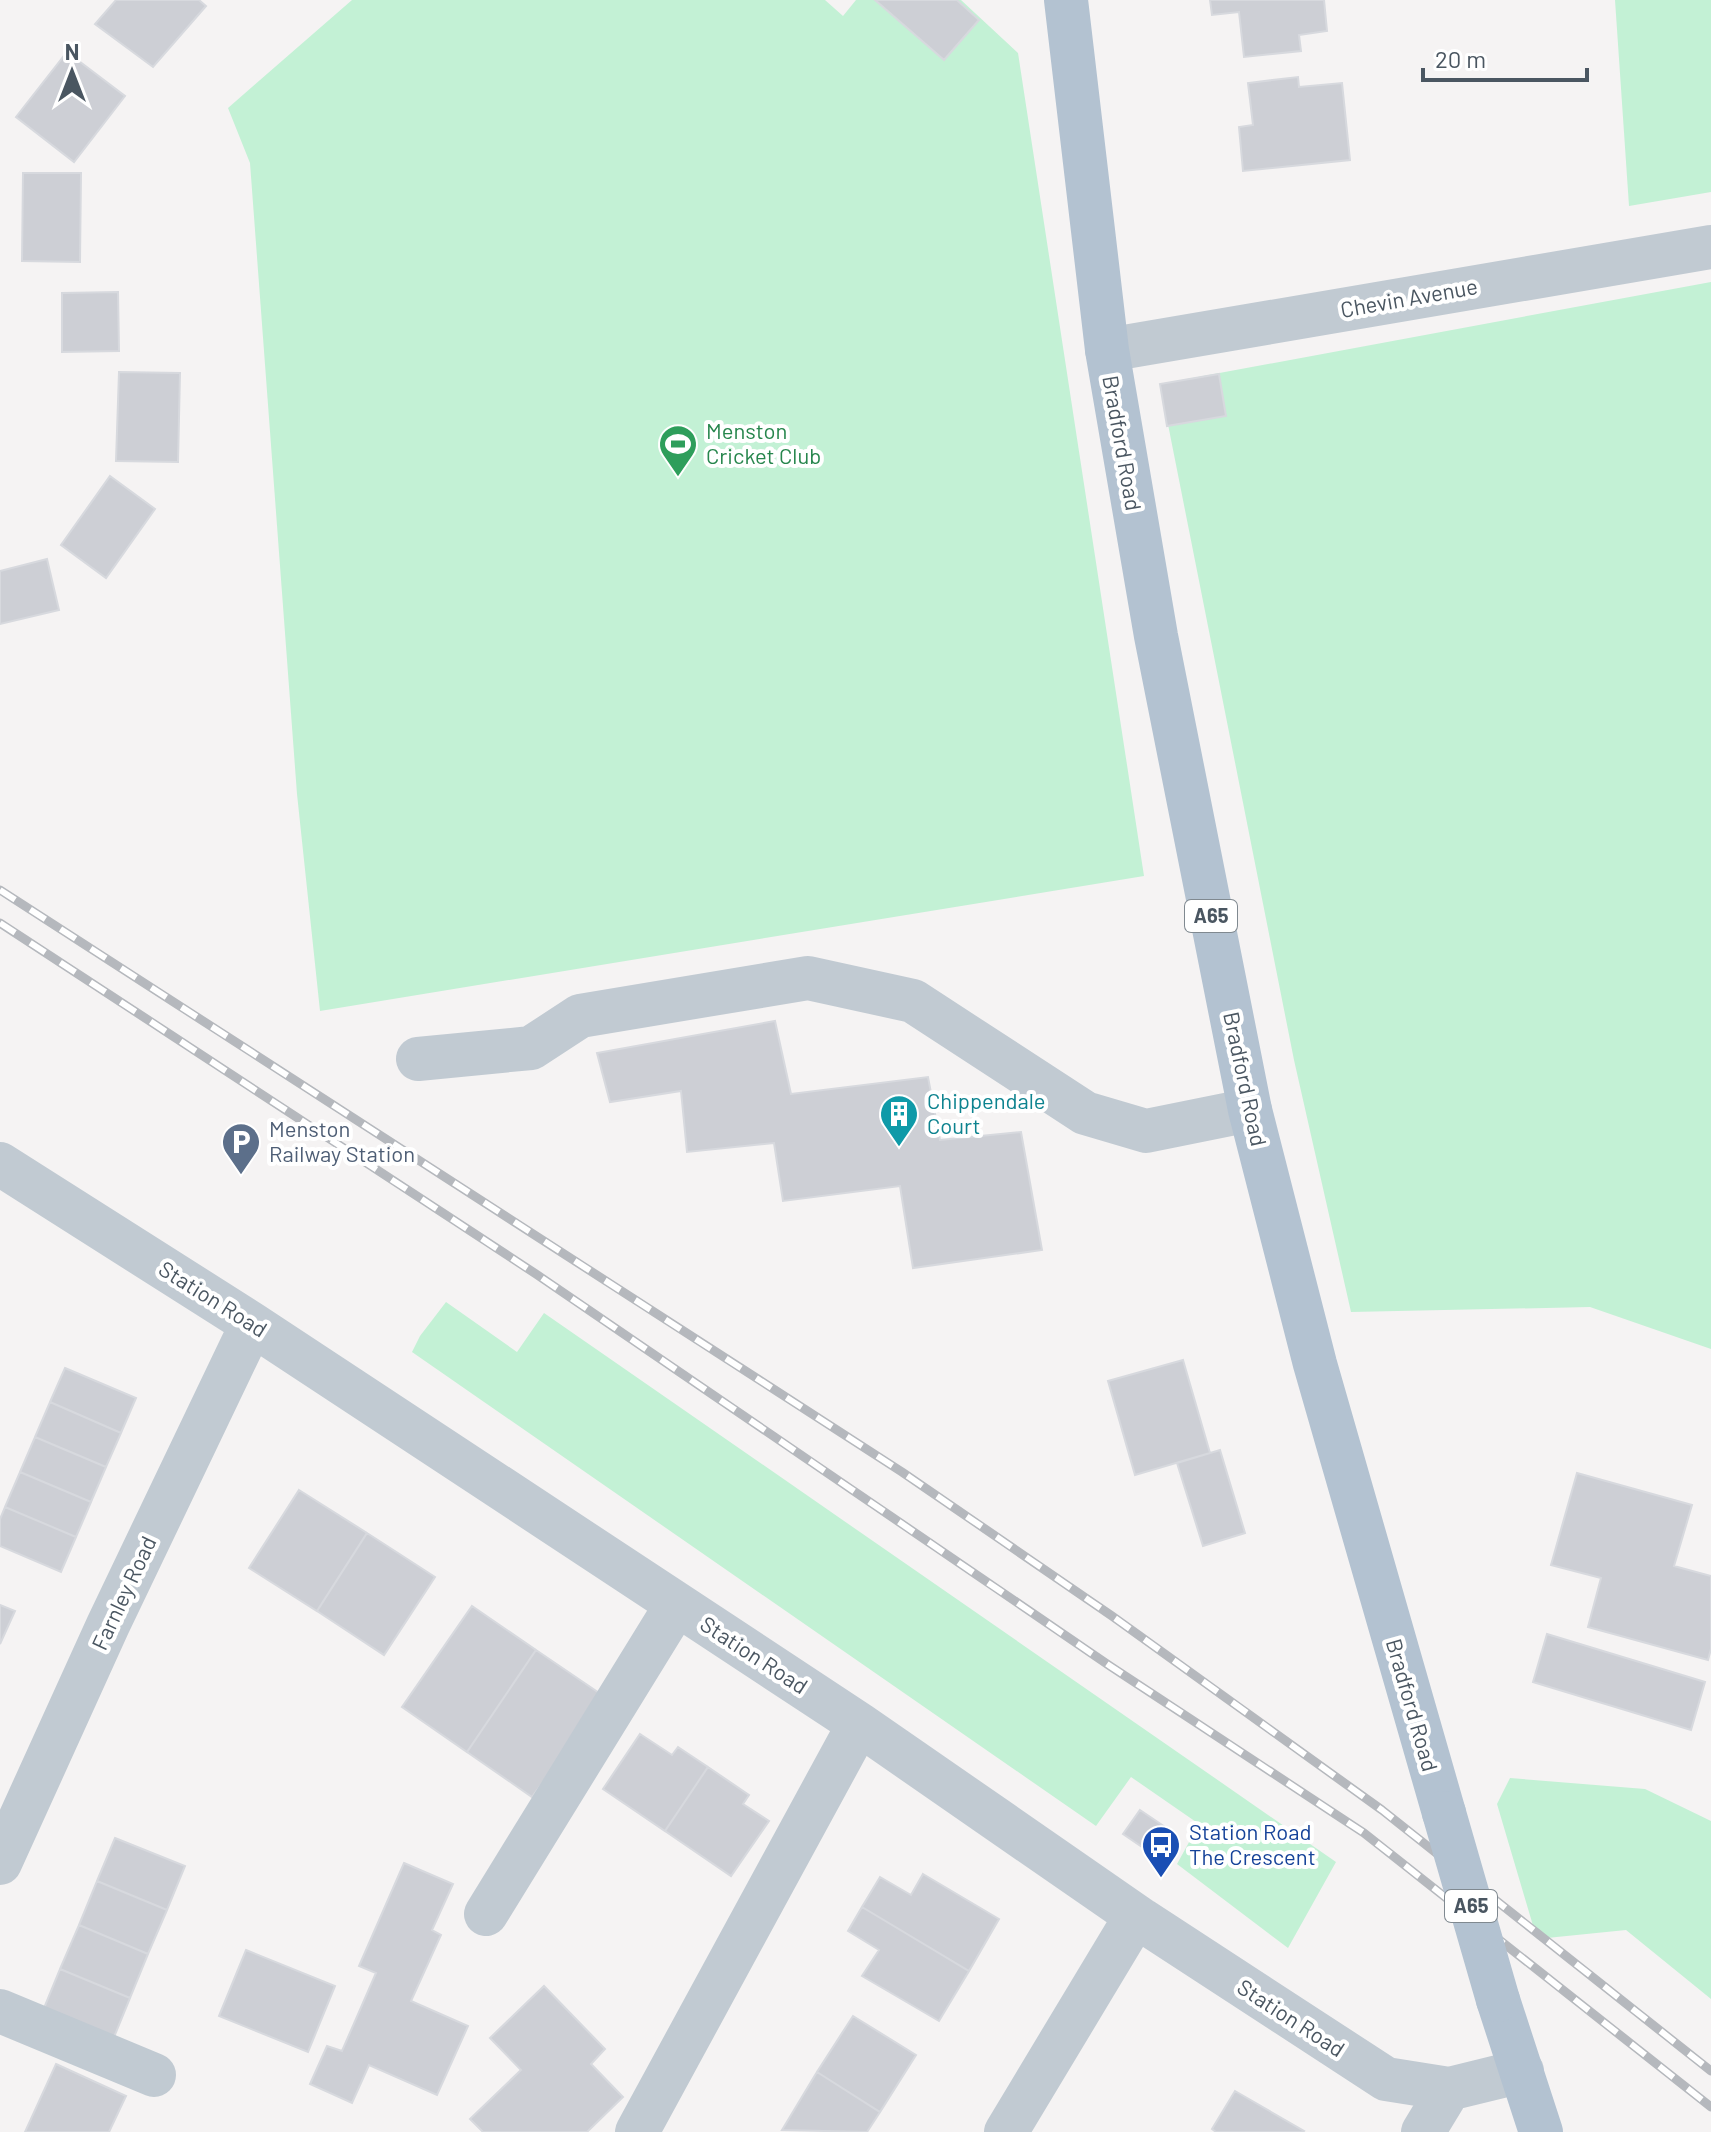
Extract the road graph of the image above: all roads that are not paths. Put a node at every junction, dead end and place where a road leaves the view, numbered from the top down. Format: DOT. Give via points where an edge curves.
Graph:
graph roads {
  1 [pos="1066,0"];
  2 [pos="1711,247"];
  3 [pos="1107,350"];
  4 [pos="418,1059"];
  5 [pos="1250,1110"];
  6 [pos="0,1164"];
  7 [pos="252,1324"];
  8 [pos="677,1604"];
  9 [pos="859,1724"];
  10 [pos="0,1863"];
  11 [pos="486,1914"];
  12 [pos="1136,1916"];
  13 [pos="0,2011"];
  14 [pos="1522,2071"];
  15 [pos="154,2075"];
  16 [pos="1449,2089"];
  17 [pos="637,2132"];
  18 [pos="1006,2132"];
  19 [pos="1423,2132"];
  20 [pos="1541,2132"];
  1 -- 3 [label="main road, Bradford Road / A65"];
  2 -- 3 [label="street, Chevin Avenue"];
  3 -- 5 [label="main road, Bradford Road / A65" via="1156,636"];
  4 -- 5 [label="street" via="531,1048 580,1016 808,978 913,1001 1085,1113 1146,1131"];
  5 -- 14 [label="main road, Bradford Road / A65, bridge" via="1315,1364"];
  6 -- 7 [label="street, Station Road"];
  7 -- 8 [label="street, Station Road"];
  7 -- 10 [label="street, Farnley Road"];
  8 -- 9 [label="street, Station Road"];
  8 -- 11 [label="street"];
  9 -- 12 [label="street, Station Road"];
  9 -- 17 [label="street"];
  12 -- 16 [label="street, Station Road" via="1386,2079"];
  12 -- 18 [label="street"];
  13 -- 15 [label="street"];
  14 -- 16 [label="street, Station Road"];
  14 -- 20 [label="main road, Bradford Road / A65"];
  16 -- 19 [label="street"];
}
